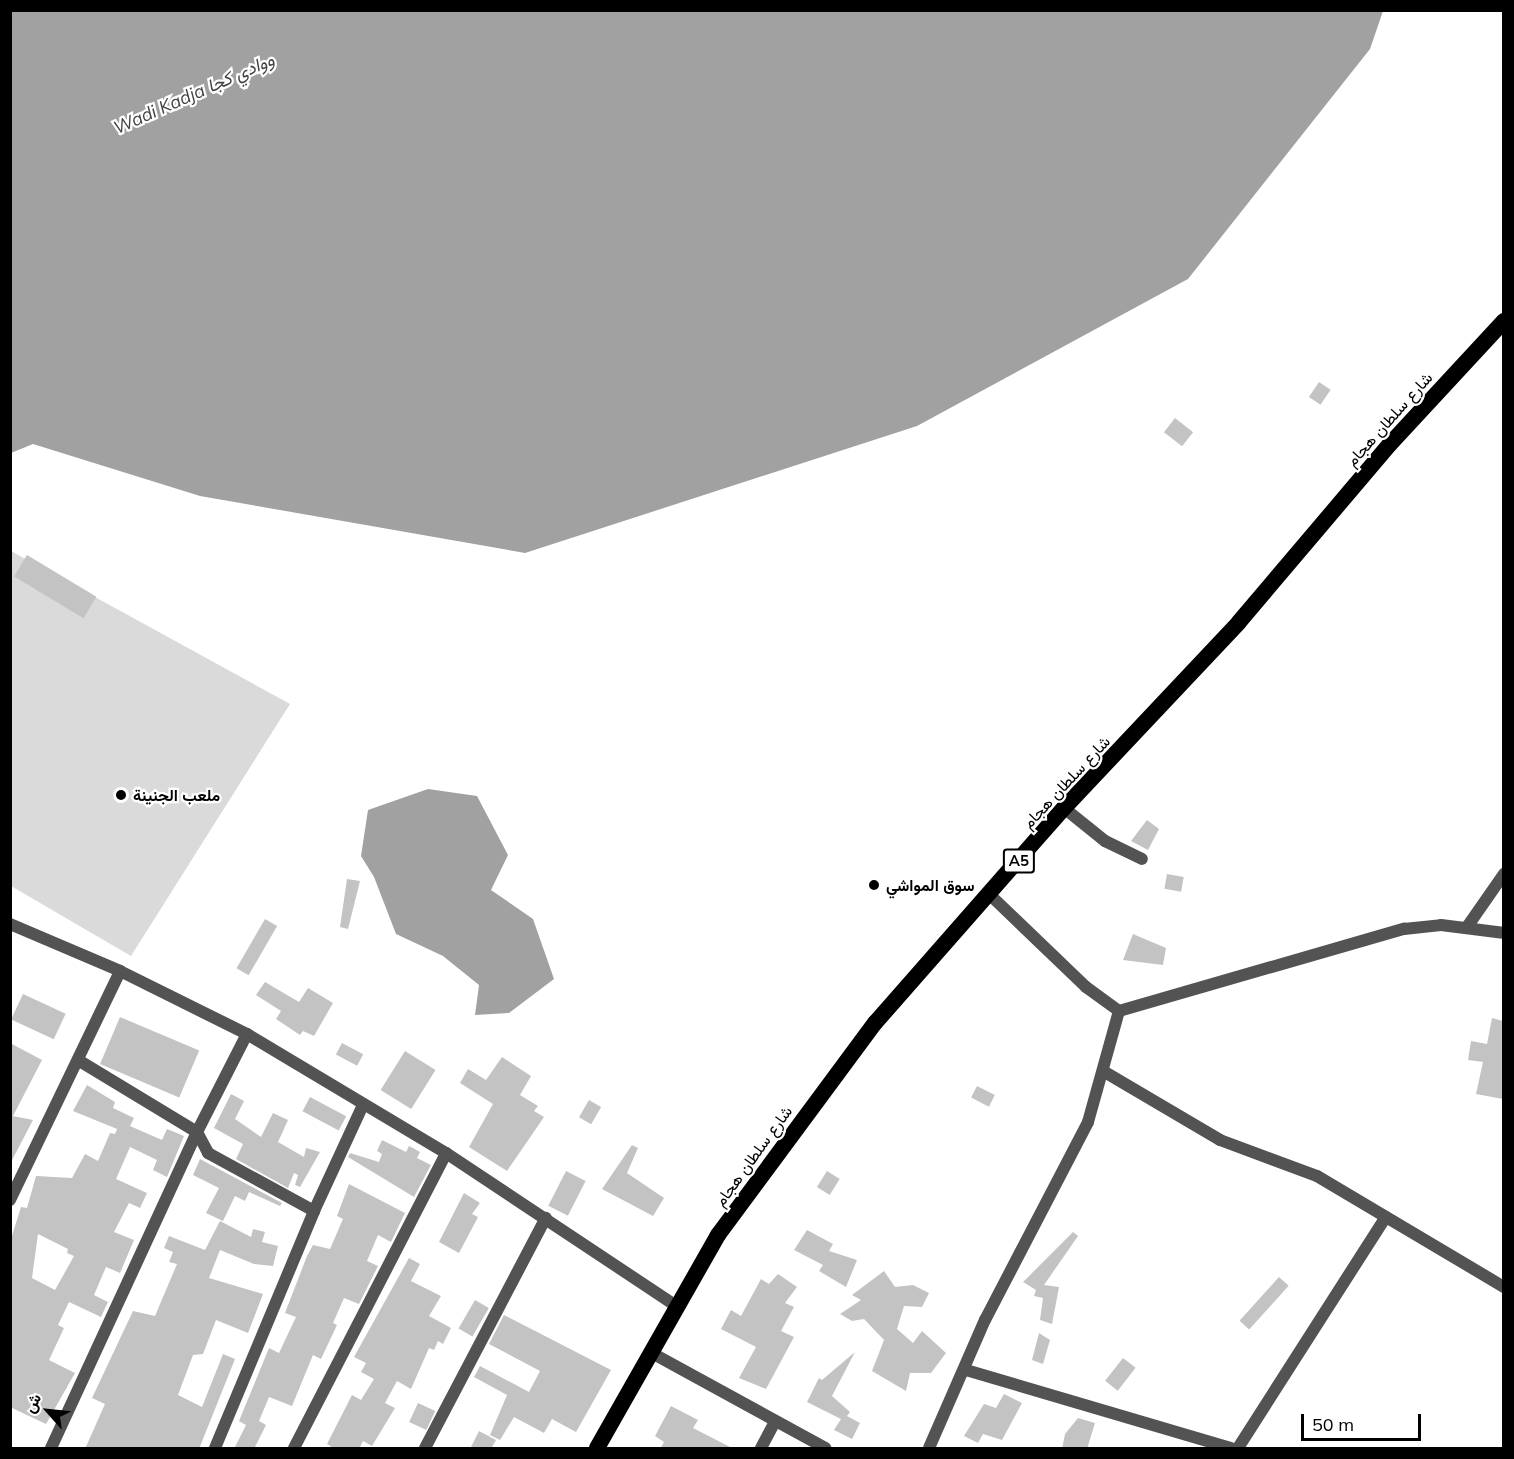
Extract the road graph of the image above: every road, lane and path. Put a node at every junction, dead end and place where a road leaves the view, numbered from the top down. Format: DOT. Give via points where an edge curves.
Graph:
graph roads {
  1 [pos="1503,321"];
  2 [pos="1064,808"];
  3 [pos="1142,859"];
  4 [pos="1503,874"];
  5 [pos="989,894"];
  6 [pos="10,924"];
  7 [pos="1467,927"];
  8 [pos="1503,933"];
  9 [pos="120,971"];
  10 [pos="1119,1011"];
  11 [pos="247,1034"];
  12 [pos="78,1060"];
  13 [pos="1103,1071"];
  14 [pos="363,1105"];
  15 [pos="197,1132"];
  16 [pos="447,1153"];
  17 [pos="10,1200"];
  18 [pos="314,1211"];
  19 [pos="1386,1217"];
  20 [pos="546,1218"];
  21 [pos="1503,1287"];
  22 [pos="676,1306"];
  23 [pos="650,1352"];
  24 [pos="966,1370"];
  25 [pos="775,1422"];
  26 [pos="51,1449"];
  27 [pos="215,1449"];
  28 [pos="294,1449"];
  29 [pos="425,1449"];
  30 [pos="597,1449"];
  31 [pos="761,1449"];
  32 [pos="825,1449"];
  33 [pos="929,1449"];
  34 [pos="1231,1449"];
  35 [pos="1238,1449"];
  1 -- 2 [label="highway, شارع سلطان هجام / A5" via="1390,444 1239,622"];
  2 -- 3 [label="street" via="1105,841"];
  2 -- 5 [label="highway, شارع سلطان هجام / A5"];
  4 -- 7 [label="street"];
  5 -- 10 [label="street" via="1086,987"];
  5 -- 22 [label="highway, شارع سلطان هجام / A5" via="938,948 832,1078 757,1178"];
  6 -- 9 [label="street"];
  7 -- 8 [label="street"];
  7 -- 10 [label="street" via="1404,929"];
  9 -- 11 [label="street"];
  9 -- 12 [label="street"];
  10 -- 13 [label="street"];
  11 -- 14 [label="street"];
  11 -- 15 [label="street"];
  12 -- 15 [label="street"];
  12 -- 17 [label="street"];
  13 -- 19 [label="street" via="1190,1125 1317,1176"];
  13 -- 24 [label="street" via="1088,1122 985,1320"];
  14 -- 16 [label="street"];
  14 -- 18 [label="street"];
  15 -- 18 [label="street" via="208,1153"];
  15 -- 26 [label="street"];
  16 -- 20 [label="street"];
  16 -- 28 [label="street"];
  18 -- 27 [label="street"];
  19 -- 21 [label="street"];
  19 -- 35 [label="street"];
  20 -- 22 [label="street"];
  20 -- 29 [label="street"];
  22 -- 23 [label="highway, شارع سلطان هجام / A5"];
  23 -- 25 [label="street"];
  23 -- 30 [label="highway, شارع سلطان هجام / A5"];
  24 -- 33 [label="street"];
  24 -- 34 [label="street"];
  25 -- 31 [label="street"];
  25 -- 32 [label="street"];
}
